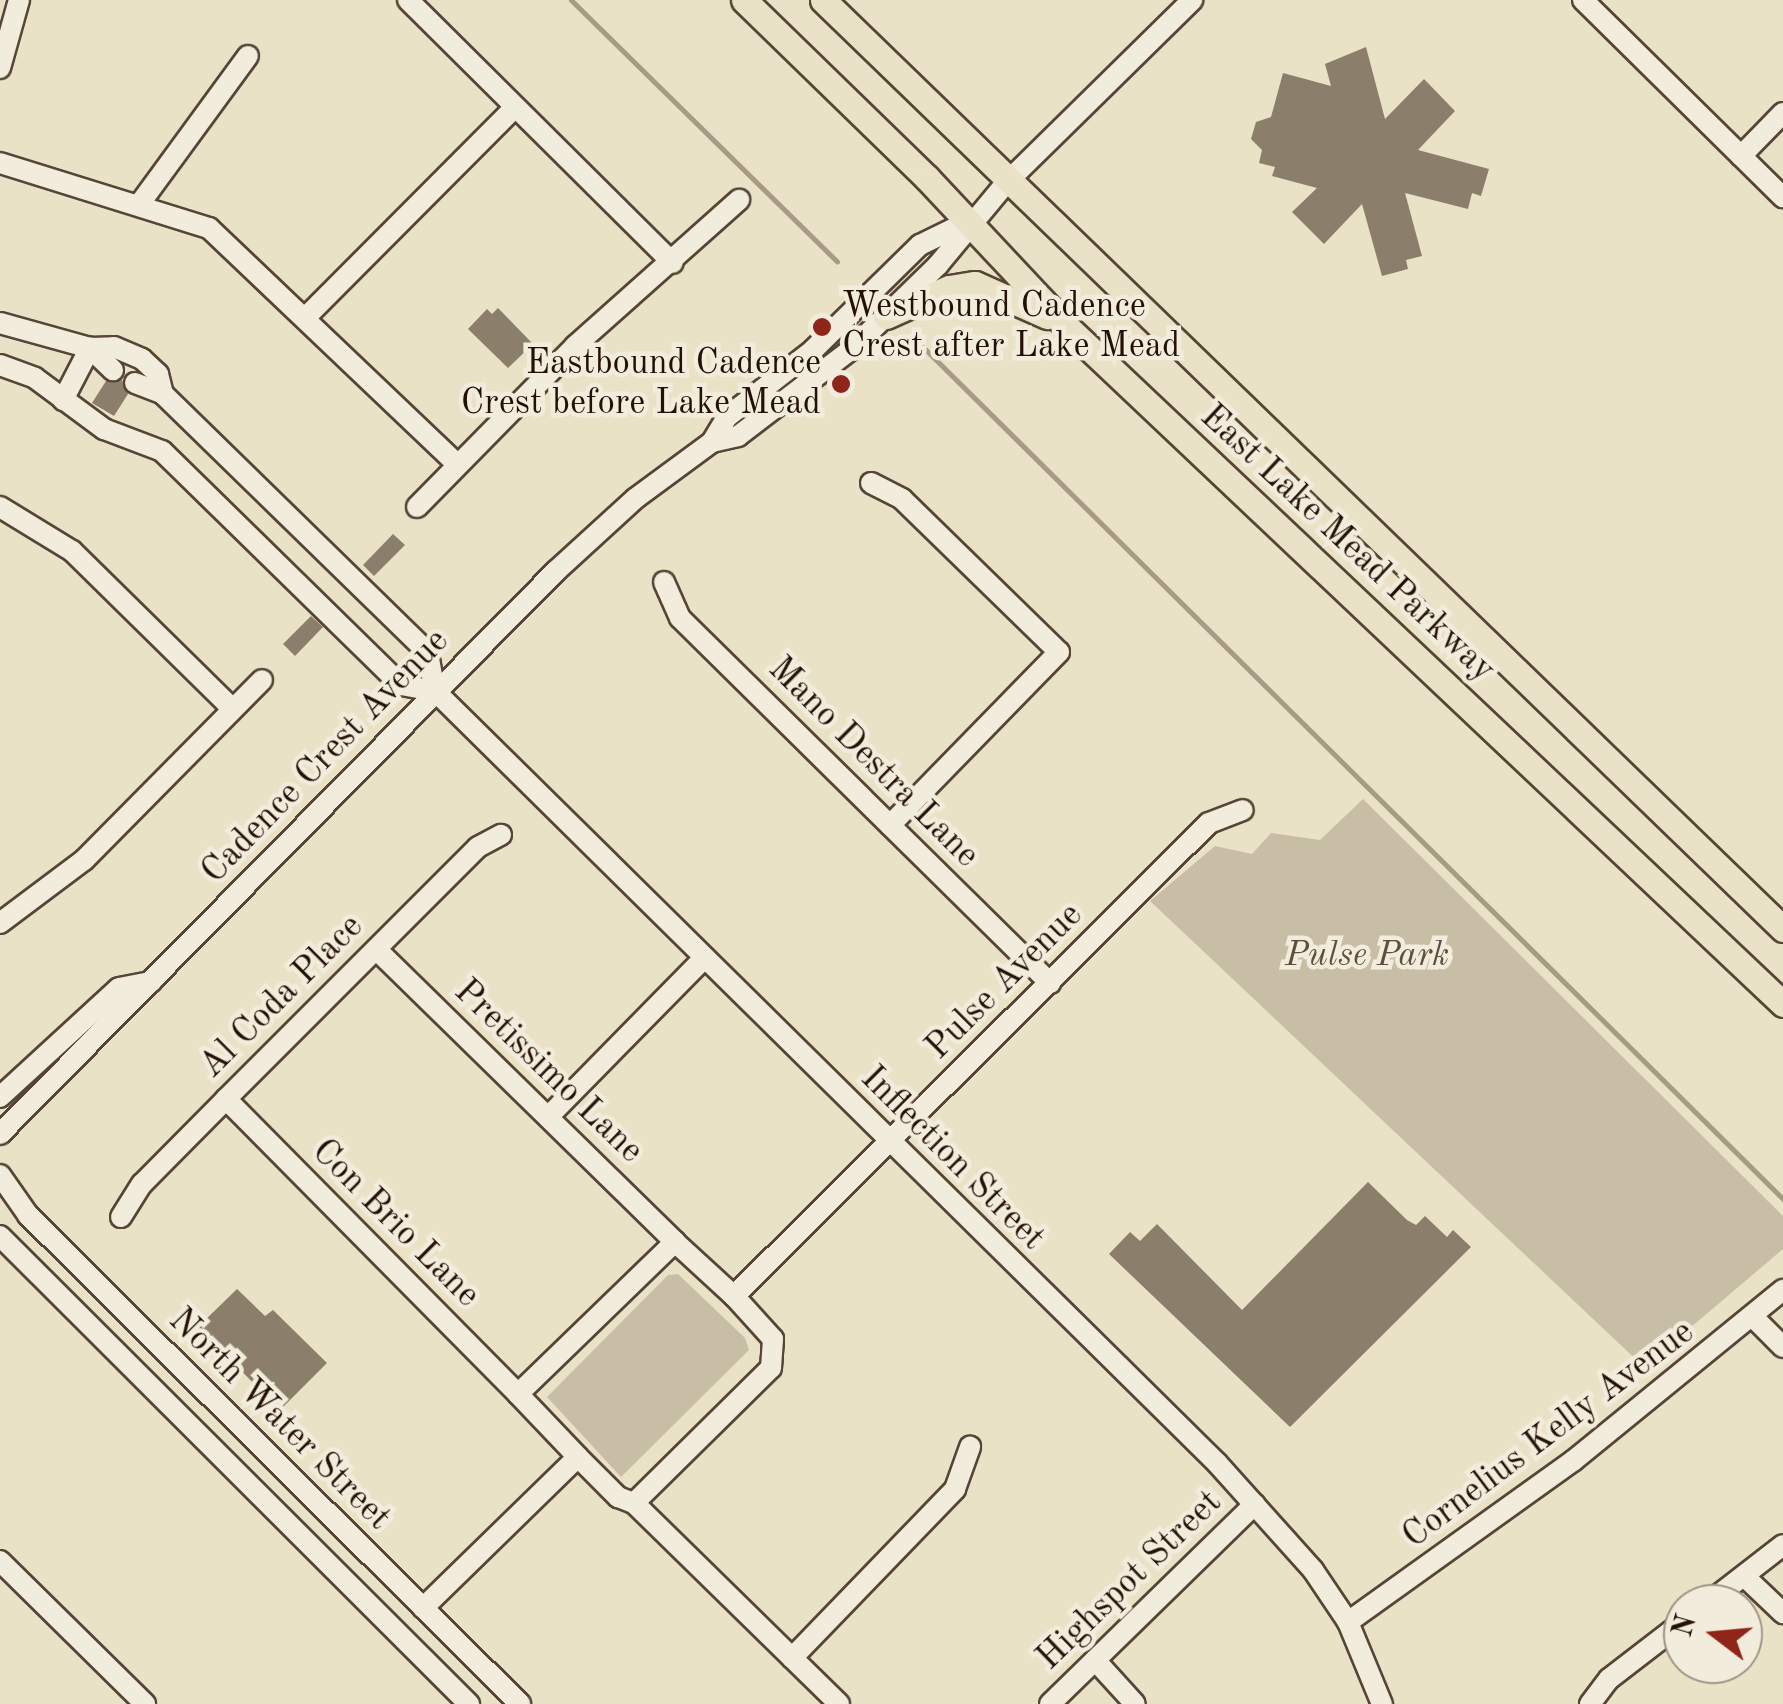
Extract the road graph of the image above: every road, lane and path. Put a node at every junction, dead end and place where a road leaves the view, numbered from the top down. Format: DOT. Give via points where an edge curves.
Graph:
graph roads {
  1 [pos="19,0"];
  2 [pos="408,0"];
  3 [pos="744,0"];
  4 [pos="823,0"];
  5 [pos="1192,0"];
  6 [pos="1584,0"];
  7 [pos="248,56"];
  8 [pos="0,68"];
  9 [pos="514,107"];
  10 [pos="1783,114"];
  11 [pos="1741,156"];
  12 [pos="0,163"];
  13 [pos="1007,182"];
  14 [pos="1783,198"];
  15 [pos="739,200"];
  16 [pos="140,202"];
  17 [pos="969,221"];
  18 [pos="673,263"];
  19 [pos="307,316"];
  20 [pos="886,316"];
  21 [pos="0,323"];
  22 [pos="1068,328"];
  23 [pos="90,348"];
  24 [pos="0,365"];
  25 [pos="112,370"];
  26 [pos="135,383"];
  27 [pos="163,394"];
  28 [pos="63,400"];
  29 [pos="712,442"];
  30 [pos="457,464"];
  31 [pos="871,483"];
  32 [pos="0,507"];
  33 [pos="417,508"];
  34 [pos="664,582"];
  35 [pos="262,680"];
  36 [pos="435,691"];
  37 [pos="232,708"];
  38 [pos="1244,810"];
  39 [pos="890,825"];
  40 [pos="501,835"];
  41 [pos="0,923"];
  42 [pos="1783,929"];
  43 [pos="376,950"];
  44 [pos="703,959"];
  45 [pos="1752,974"];
  46 [pos="1783,976"];
  47 [pos="151,982"];
  48 [pos="1050,983"];
  49 [pos="1783,1004"];
  50 [pos="0,1097"];
  51 [pos="226,1099"];
  52 [pos="548,1118"];
  53 [pos="0,1134"];
  54 [pos="890,1142"];
  55 [pos="0,1175"];
  56 [pos="121,1217"];
  57 [pos="0,1236"];
  58 [pos="674,1242"];
  59 [pos="1783,1290"];
  60 [pos="734,1296"];
  61 [pos="1754,1318"];
  62 [pos="1783,1347"];
  63 [pos="518,1394"];
  64 [pos="970,1447"];
  65 [pos="578,1457"];
  66 [pos="634,1504"];
  67 [pos="1255,1504"];
  68 [pos="1783,1545"];
  69 [pos="0,1561"];
  70 [pos="1744,1576"];
  71 [pos="1733,1584"];
  72 [pos="423,1608"];
  73 [pos="1783,1614"];
  74 [pos="1348,1622"];
  75 [pos="1663,1637"];
  76 [pos="792,1658"];
  77 [pos="1095,1660"];
  78 [pos="145,1704"];
  79 [pos="469,1704"];
  80 [pos="520,1704"];
  81 [pos="839,1704"];
  82 [pos="1050,1704"];
  83 [pos="1136,1704"];
  84 [pos="1382,1704"];
  85 [pos="1590,1704"];
  1 -- 8 [label="street"];
  2 -- 9 [label="street"];
  3 -- 17 [label="main road, East Lake Mead Parkway"];
  4 -- 13 [label="main road, East Lake Mead Parkway"];
  5 -- 13 [label="street"];
  6 -- 11 [label="street"];
  7 -- 16 [label="street"];
  9 -- 18 [label="street"];
  9 -- 19 [label="street"];
  10 -- 11 [label="street"];
  11 -- 14 [label="street"];
  12 -- 16 [label="street"];
  13 -- 17 [label="street"];
  13 -- 42 [label="main road, East Lake Mead Parkway"];
  15 -- 18 [label="street"];
  16 -- 19 [label="street" via="208,228"];
  17 -- 20 [label="street, Cadence Crest Avenue"];
  17 -- 22 [label="main road, East Lake Mead Parkway"];
  17 -- 29 [label="street, Cadence Crest Avenue" via="920,245 813,350 727,417"];
  18 -- 30 [label="street" via="576,346"];
  19 -- 30 [label="street"];
  20 -- 22 [label="main road" via="974,284"];
  20 -- 29 [label="street, Cadence Crest Avenue" via="803,390 738,436"];
  21 -- 23 [label="street"];
  22 -- 45 [label="main road, East Lake Mead Parkway"];
  23 -- 25 [label="street"];
  23 -- 27 [label="street" via="114,347 142,359 158,374"];
  23 -- 28 [label="street"];
  24 -- 28 [label="street" via="35,378"];
  26 -- 27 [label="street"];
  27 -- 36 [label="street" via="428,654"];
  28 -- 36 [label="street" via="104,430 162,451 401,685"];
  29 -- 36 [label="street, Cadence Crest Avenue" via="596,534"];
  30 -- 33 [label="street"];
  31 -- 39 [label="street" via="902,498 1059,652"];
  32 -- 37 [label="street" via="72,552"];
  34 -- 39 [label="street, Mano Destra Lane" via="680,618"];
  35 -- 37 [label="street"];
  36 -- 44 [label="street, Inflection Street"];
  36 -- 47 [label="street, Cadence Crest Avenue"];
  37 -- 41 [label="street" via="84,860"];
  38 -- 48 [label="street, Pulse Avenue" via="1210,823"];
  39 -- 48 [label="street, Mano Destra Lane"];
  40 -- 43 [label="street, Al Coda Place" via="478,847"];
  43 -- 51 [label="street, Al Coda Place"];
  43 -- 52 [label="street, Pretissimo Lane"];
  44 -- 52 [label="street"];
  44 -- 54 [label="street, Inflection Street"];
  45 -- 46 [label="main road"];
  45 -- 49 [label="main road, East Lake Mead Parkway"];
  47 -- 50 [label="street" via="119,988"];
  47 -- 53 [label="street, Cadence Crest Avenue"];
  48 -- 54 [label="street, Pulse Avenue"];
  51 -- 56 [label="street, Al Coda Place" via="142,1184"];
  51 -- 63 [label="street, Con Brio Lane"];
  52 -- 58 [label="street, Pretissimo Lane"];
  54 -- 60 [label="street, Pulse Avenue"];
  54 -- 67 [label="street, Inflection Street"];
  55 -- 72 [label="street, North Water Street" via="20,1207"];
  57 -- 79 [label="street, North Water Street"];
  58 -- 60 [label="street"];
  58 -- 63 [label="street"];
  59 -- 61 [label="street, Cornelius Kelly Avenue"];
  60 -- 66 [label="street" via="774,1339 770,1368"];
  61 -- 62 [label="street"];
  61 -- 74 [label="street, Cornelius Kelly Avenue" via="1486,1526"];
  63 -- 65 [label="street"];
  64 -- 76 [label="street" via="956,1489"];
  65 -- 66 [label="street"];
  65 -- 72 [label="street"];
  66 -- 76 [label="street"];
  67 -- 74 [label="street, Inflection Street"];
  67 -- 77 [label="street, Highspot Street"];
  68 -- 70 [label="street"];
  69 -- 78 [label="street"];
  70 -- 71 [label="street"];
  70 -- 73 [label="street"];
  72 -- 80 [label="street, North Water Street"];
  74 -- 84 [label="street, Inflection Street"];
  75 -- 85 [label="street" via="1608,1679"];
  76 -- 81 [label="street"];
  77 -- 82 [label="street, Highspot Street"];
  77 -- 83 [label="street"];
}
